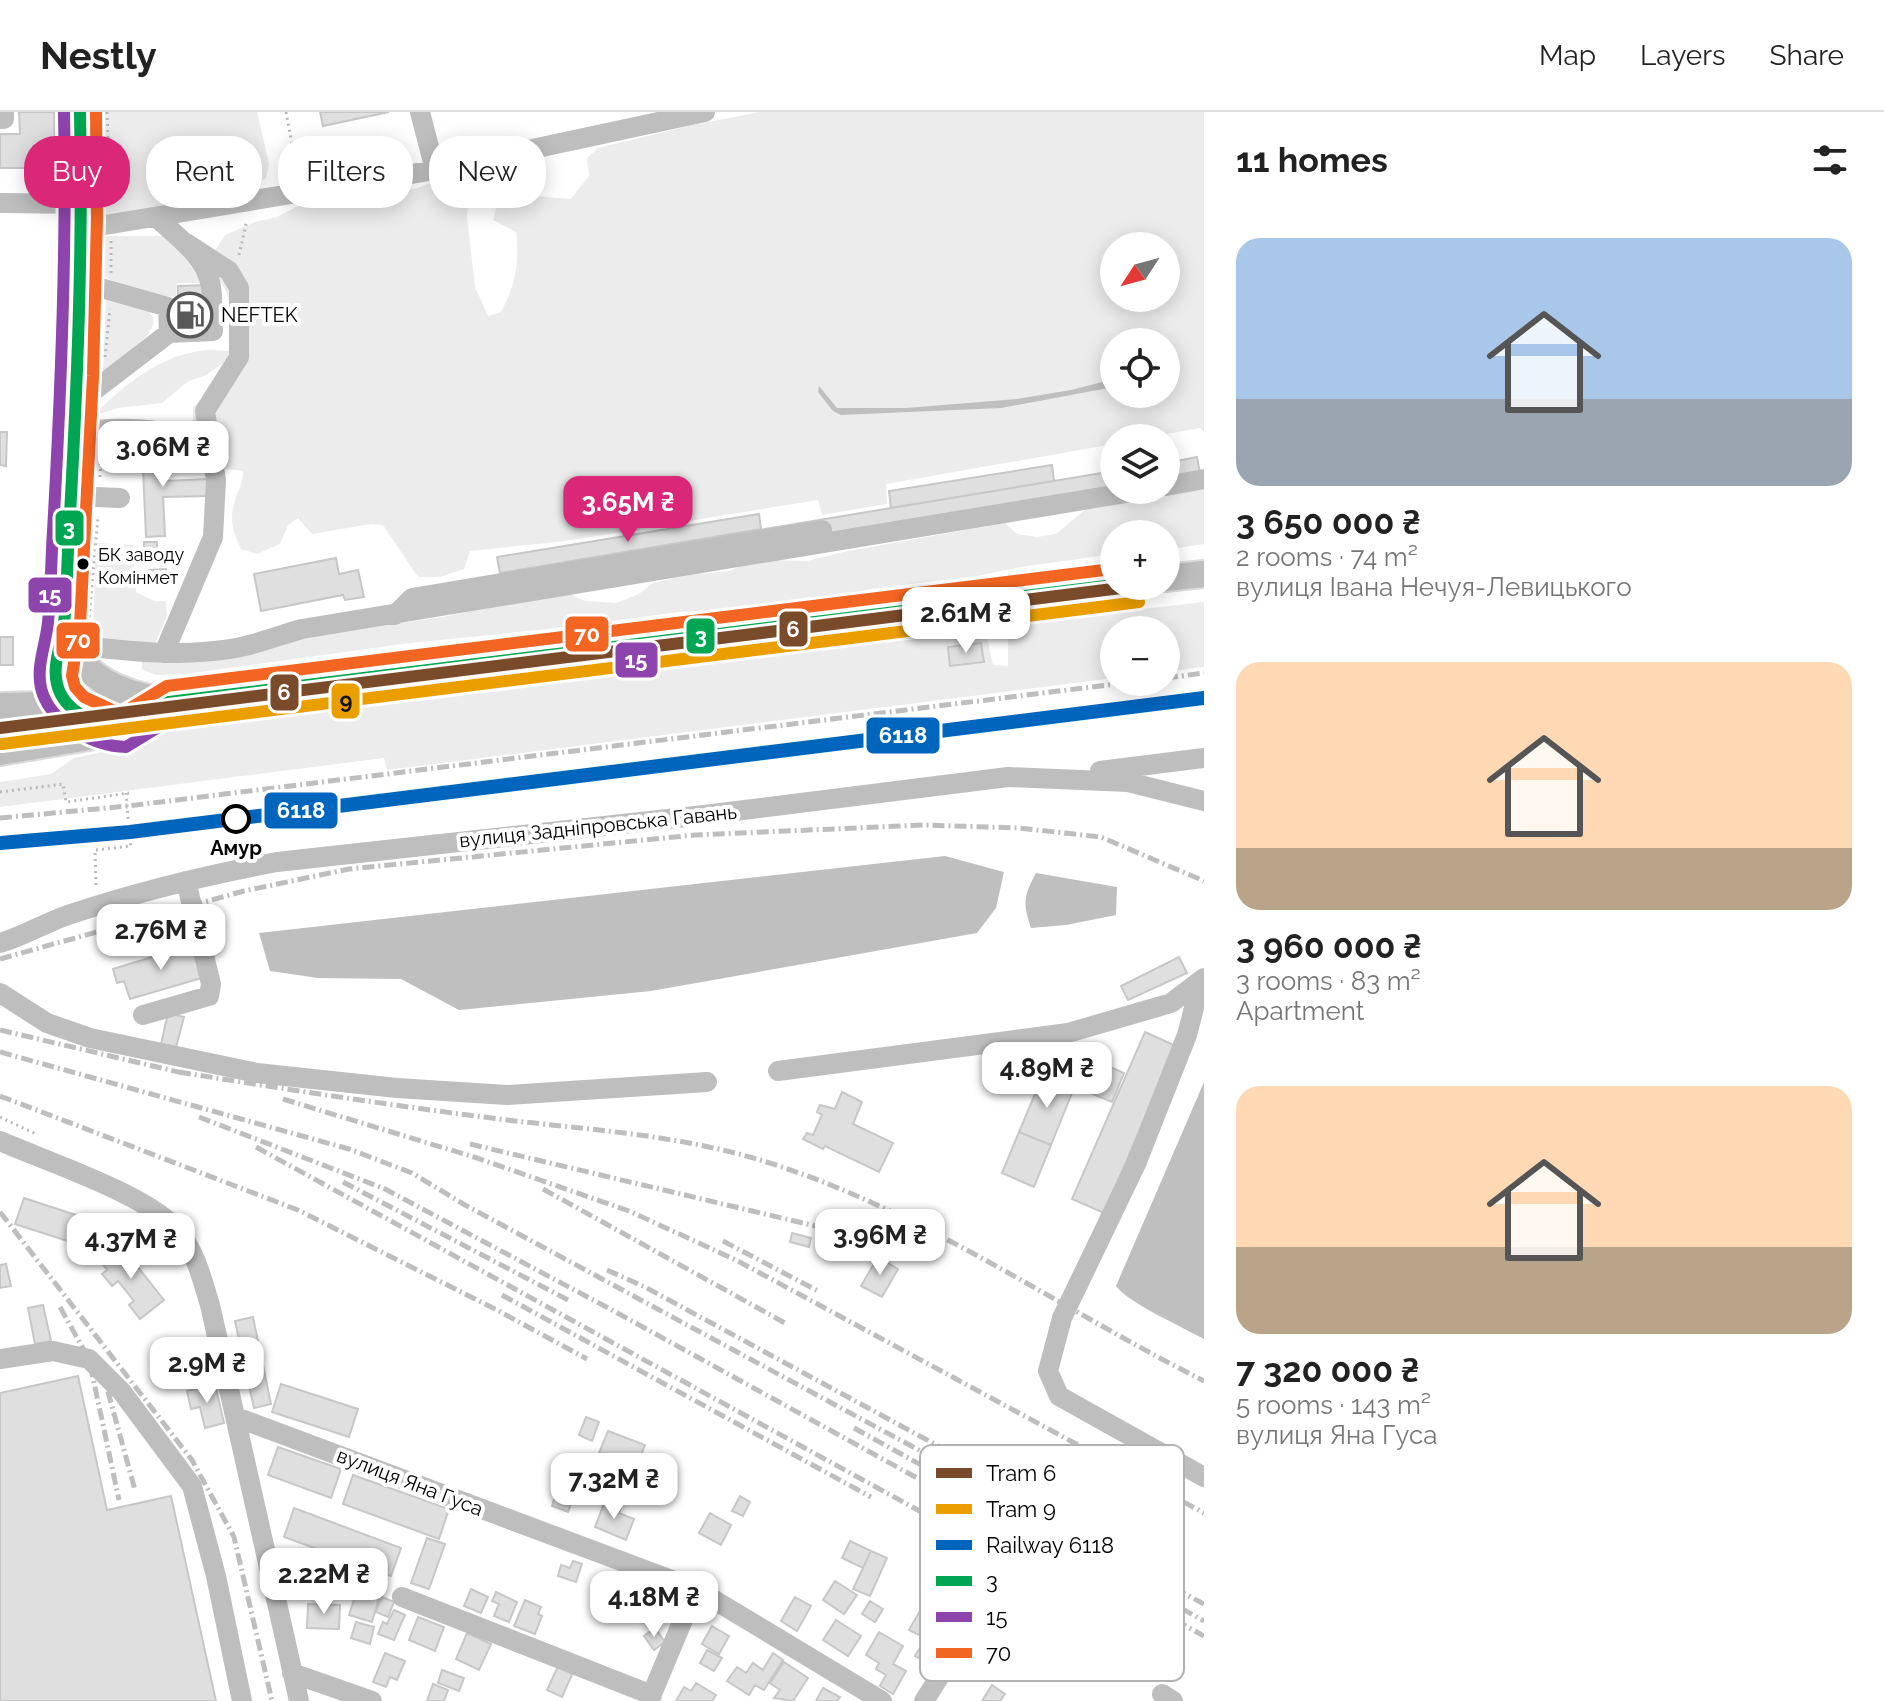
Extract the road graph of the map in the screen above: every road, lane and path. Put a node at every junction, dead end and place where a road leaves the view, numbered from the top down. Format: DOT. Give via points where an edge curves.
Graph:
graph roads {
  1 [pos="4,112"];
  2 [pos="80,112"];
  3 [pos="107,112"];
  4 [pos="286,112"];
  5 [pos="420,112"];
  6 [pos="705,112"];
  7 [pos="0,119"];
  8 [pos="108,136"];
  9 [pos="290,136"];
  10 [pos="546,146"];
  11 [pos="429,147"];
  12 [pos="0,203"];
  13 [pos="213,208"];
  14 [pos="250,208"];
  15 [pos="81,217"];
  16 [pos="157,218"];
  17 [pos="186,243"];
  18 [pos="231,275"];
  19 [pos="80,282"];
  20 [pos="169,333"];
  21 [pos="75,405"];
  22 [pos="74,432"];
  23 [pos="210,442"];
  24 [pos="1204,479"];
  25 [pos="1180,483"];
  26 [pos="1048,492"];
  27 [pos="71,496"];
  28 [pos="1100,497"];
  29 [pos="120,498"];
  30 [pos="1204,574"];
  31 [pos="1180,577"];
  32 [pos="1100,587"];
  33 [pos="395,615"];
  34 [pos="66,636"];
  35 [pos="164,653"];
  36 [pos="56,667"];
  37 [pos="169,702"];
  38 [pos="3,705"];
  39 [pos="68,705"];
  40 [pos="123,731"];
  41 [pos="11,750"];
  42 [pos="1204,758"];
  43 [pos="1061,777"];
  44 [pos="0,792"];
  45 [pos="1204,801"];
  46 [pos="95,870"];
  47 [pos="186,881"];
  48 [pos="0,943"];
  49 [pos="1202,979"];
  50 [pos="0,993"];
  51 [pos="143,1015"];
  52 [pos="778,1071"];
  53 [pos="707,1082"];
  54 [pos="0,1141"];
  55 [pos="0,1359"];
  56 [pos="236,1417"];
  57 [pos="1147,1445"];
  58 [pos="1184,1466"];
  59 [pos="1204,1477"];
  60 [pos="696,1589"];
  61 [pos="402,1597"];
  62 [pos="292,1673"];
  63 [pos="937,1681"];
  64 [pos="650,1698"];
  65 [pos="242,1701"];
  66 [pos="299,1701"];
  67 [pos="372,1701"];
  68 [pos="882,1701"];
  69 [pos="924,1701"];
  1 -- 7 [label="street"];
  2 -- 15 [label="main road"];
  3 -- 8 [label="path"];
  4 -- 9 [label="path"];
  5 -- 11 [label="street"];
  6 -- 10 [label="street"];
  12 -- 15 [label="street"];
  13 -- 16 [label="street"];
  14 -- 18 [label="path"];
  15 -- 16 [label="street"];
  15 -- 19 [label="main road"];
  16 -- 17 [label="street"];
  17 -- 18 [label="street"];
  17 -- 20 [label="street" via="208,275 213,331"];
  18 -- 23 [label="street" via="239,288 239,357 205,411"];
  19 -- 20 [label="street" via="168,307"];
  19 -- 21 [label="main road"];
  20 -- 21 [label="street"];
  21 -- 22 [label="main road"];
  22 -- 23 [label="street" via="142,428"];
  22 -- 27 [label="main road"];
  23 -- 35 [label="street" via="216,480 213,537"];
  24 -- 25 [label="street"];
  26 -- 33 [label="street" via="412,598"];
  27 -- 29 [label="street"];
  27 -- 34 [label="main road"];
  28 -- 33 [label="street"];
  30 -- 31 [label="main road"];
  32 -- 37 [label="main road"];
  33 -- 35 [label="street" via="302,629 239,648"];
  34 -- 35 [label="street"];
  34 -- 36 [label="main road"];
  34 -- 37 [label="main road" via="80,664 96,676 117,688"];
  34 -- 39 [label="main road" via="74,678"];
  36 -- 38 [label="main road" via="31,692"];
  36 -- 39 [label="main road" via="57,686"];
  37 -- 39 [label="main road"];
  37 -- 40 [label="main road"];
  38 -- 39 [label="main road"];
  39 -- 40 [label="main road" via="83,717"];
  39 -- 41 [label="main road" via="43,735"];
  40 -- 41 [label="main road"];
  42 -- 43 [label="street"];
  43 -- 45 [label="street, вулиця Задніпровська Гавань" via="1128,782"];
  43 -- 47 [label="street, вулиця Задніпровська Гавань" via="1008,777 277,862"];
  44 -- 46 [label="path" via="63,784 66,802 128,793 131,846 95,850"];
  47 -- 48 [label="street, вулиця Задніпровська Гавань" via="64,916"];
  47 -- 51 [label="street" via="211,984 209,996"];
  49 -- 52 [label="street" via="1171,1003 1068,1033"];
  49 -- 57 [label="street" via="1187,1035 1136,1164 1062,1318 1048,1371 1059,1396"];
  50 -- 53 [label="street" via="47,1023 90,1038 257,1073 507,1095"];
  54 -- 56 [label="street" via="150,1205 178,1231 197,1263"];
  55 -- 65 [label="street" via="53,1351 89,1359 122,1392 192,1486"];
  56 -- 60 [label="street, вулиця Яна Гуса"];
  56 -- 62 [label="street"];
  58 -- 59 [label="street"];
  60 -- 64 [label="street"];
  60 -- 68 [label="street, вулиця Яна Гуса"];
  61 -- 64 [label="street"];
  62 -- 66 [label="street"];
  62 -- 67 [label="street"];
  63 -- 69 [label="street"];
}
